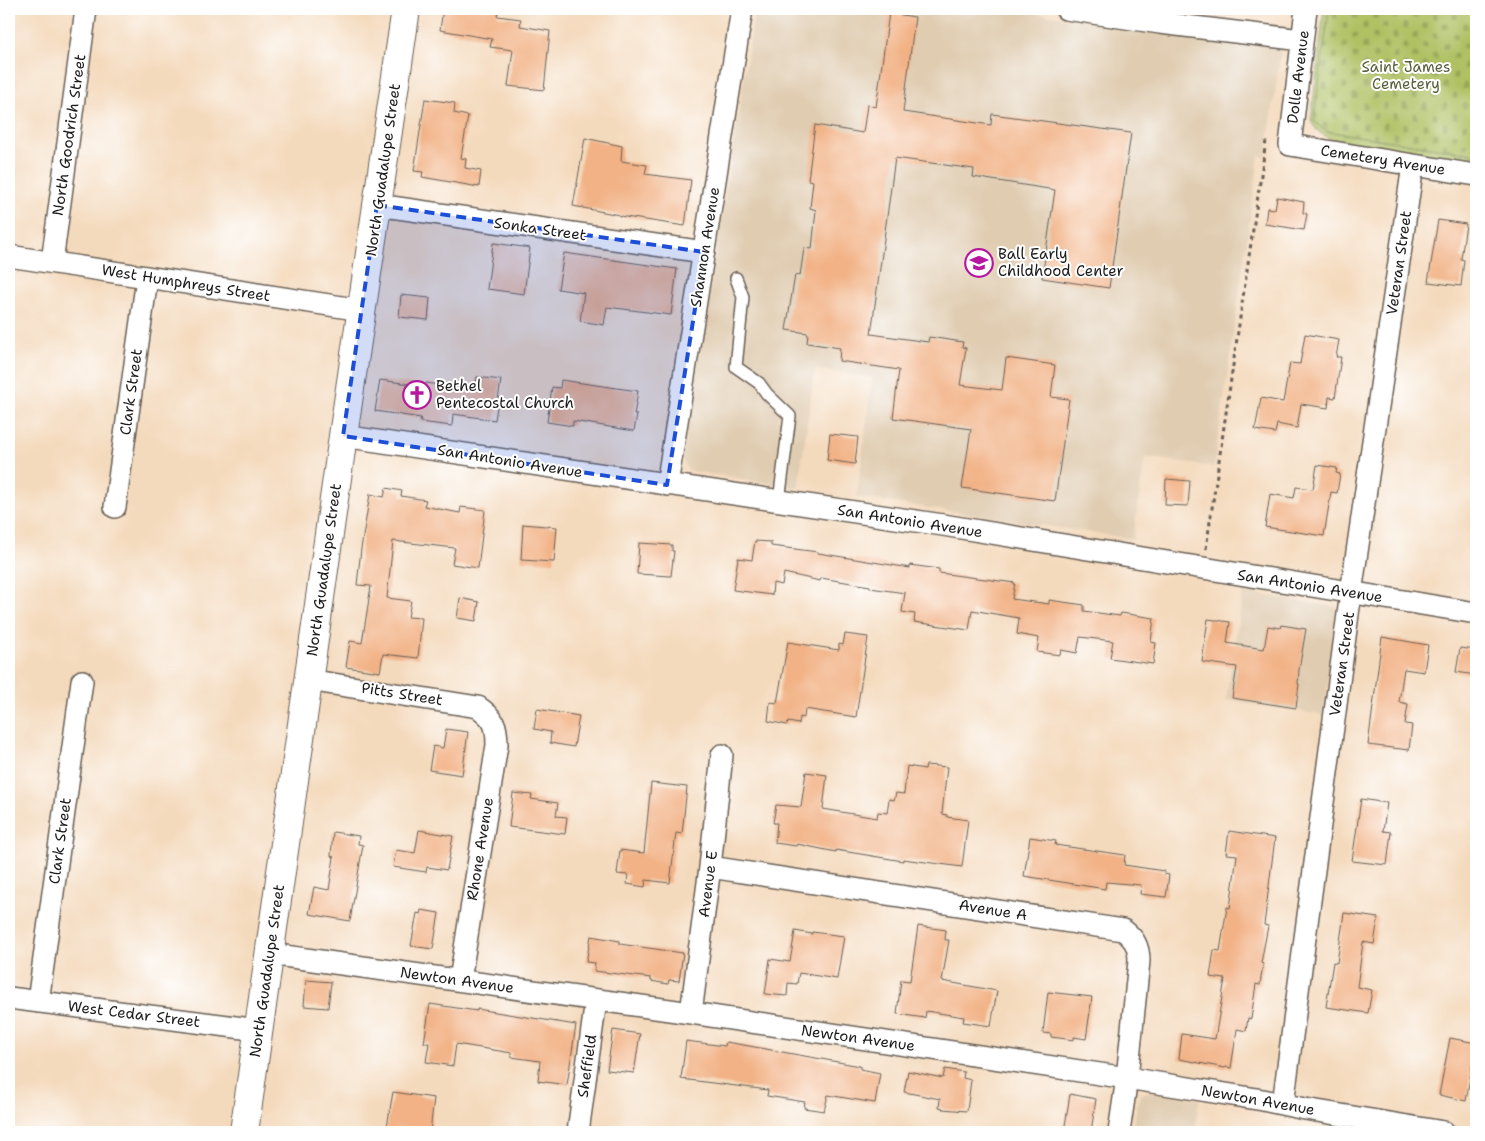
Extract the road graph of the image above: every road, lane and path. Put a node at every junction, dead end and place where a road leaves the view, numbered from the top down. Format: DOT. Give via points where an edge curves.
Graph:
graph roads {
  1 [pos="86,9"];
  2 [pos="406,9"];
  3 [pos="742,9"];
  4 [pos="1066,9"];
  5 [pos="1306,9"];
  6 [pos="1302,40"];
  7 [pos="1266,141"];
  8 [pos="1290,144"];
  9 [pos="1413,165"];
  10 [pos="1476,175"];
  11 [pos="377,205"];
  12 [pos="704,252"];
  13 [pos="9,256"];
  14 [pos="52,262"];
  15 [pos="147,278"];
  16 [pos="736,278"];
  17 [pos="362,310"];
  18 [pos="343,436"];
  19 [pos="667,485"];
  20 [pos="779,501"];
  21 [pos="115,507"];
  22 [pos="1203,568"];
  23 [pos="1352,593"];
  24 [pos="1476,613"];
  25 [pos="308,680"];
  26 [pos="82,681"];
  27 [pos="492,719"];
  28 [pos="722,755"];
  29 [pos="710,867"];
  30 [pos="270,954"];
  31 [pos="460,980"];
  32 [pos="9,998"];
  33 [pos="596,1000"];
  34 [pos="38,1002"];
  35 [pos="691,1013"];
  36 [pos="259,1030"];
  37 [pos="1127,1078"];
  38 [pos="1283,1104"];
  39 [pos="244,1132"];
  40 [pos="578,1132"];
  41 [pos="1119,1132"];
  42 [pos="1444,1132"];
  1 -- 14 [label="street, North Goodrich Street"];
  2 -- 11 [label="street, North Guadalupe Street"];
  3 -- 12 [label="street, Shannon Avenue"];
  4 -- 6 [label="street"];
  5 -- 6 [label="street, Dolle Avenue"];
  6 -- 8 [label="street, Dolle Avenue"];
  7 -- 22 [label="path"];
  8 -- 9 [label="street, Cemetery Avenue"];
  9 -- 10 [label="street, Cemetery Avenue"];
  9 -- 23 [label="street, Veteran Street"];
  11 -- 12 [label="street, Sonka Street"];
  11 -- 17 [label="street, North Guadalupe Street"];
  12 -- 19 [label="street, Shannon Avenue"];
  13 -- 14 [label="street, West Humphreys Street"];
  14 -- 15 [label="street, West Humphreys Street"];
  15 -- 17 [label="street, West Humphreys Street"];
  15 -- 21 [label="street, Clark Street"];
  16 -- 20 [label="lane" via="744,297 736,367 759,383 790,416"];
  17 -- 18 [label="street, North Guadalupe Street"];
  18 -- 19 [label="street, San Antonio Avenue"];
  18 -- 25 [label="street, North Guadalupe Street"];
  19 -- 20 [label="street, San Antonio Avenue"];
  20 -- 22 [label="street, San Antonio Avenue"];
  22 -- 23 [label="street, San Antonio Avenue"];
  23 -- 24 [label="street, San Antonio Avenue"];
  23 -- 38 [label="street, Veteran Street"];
  25 -- 27 [label="street, Pitts Street" via="465,704 478,707"];
  25 -- 30 [label="street, North Guadalupe Street"];
  26 -- 34 [label="street, Clark Street"];
  27 -- 31 [label="street, Rhone Avenue" via="496,726 497,745"];
  28 -- 29 [label="street, Avenue E"];
  29 -- 35 [label="street, Avenue E"];
  29 -- 37 [label="street, Avenue A" via="1123,930 1139,950"];
  30 -- 31 [label="street, Newton Avenue"];
  30 -- 36 [label="street, North Guadalupe Street"];
  31 -- 33 [label="street, Newton Avenue"];
  32 -- 34 [label="street, West Cedar Street"];
  33 -- 35 [label="street, Newton Avenue"];
  33 -- 40 [label="street, Sheffield"];
  34 -- 36 [label="street, West Cedar Street"];
  35 -- 37 [label="street, Newton Avenue"];
  36 -- 39 [label="street, North Guadalupe Street"];
  37 -- 38 [label="street, Newton Avenue"];
  37 -- 41 [label="street, Avenue A"];
  38 -- 42 [label="street, Newton Avenue"];
}
